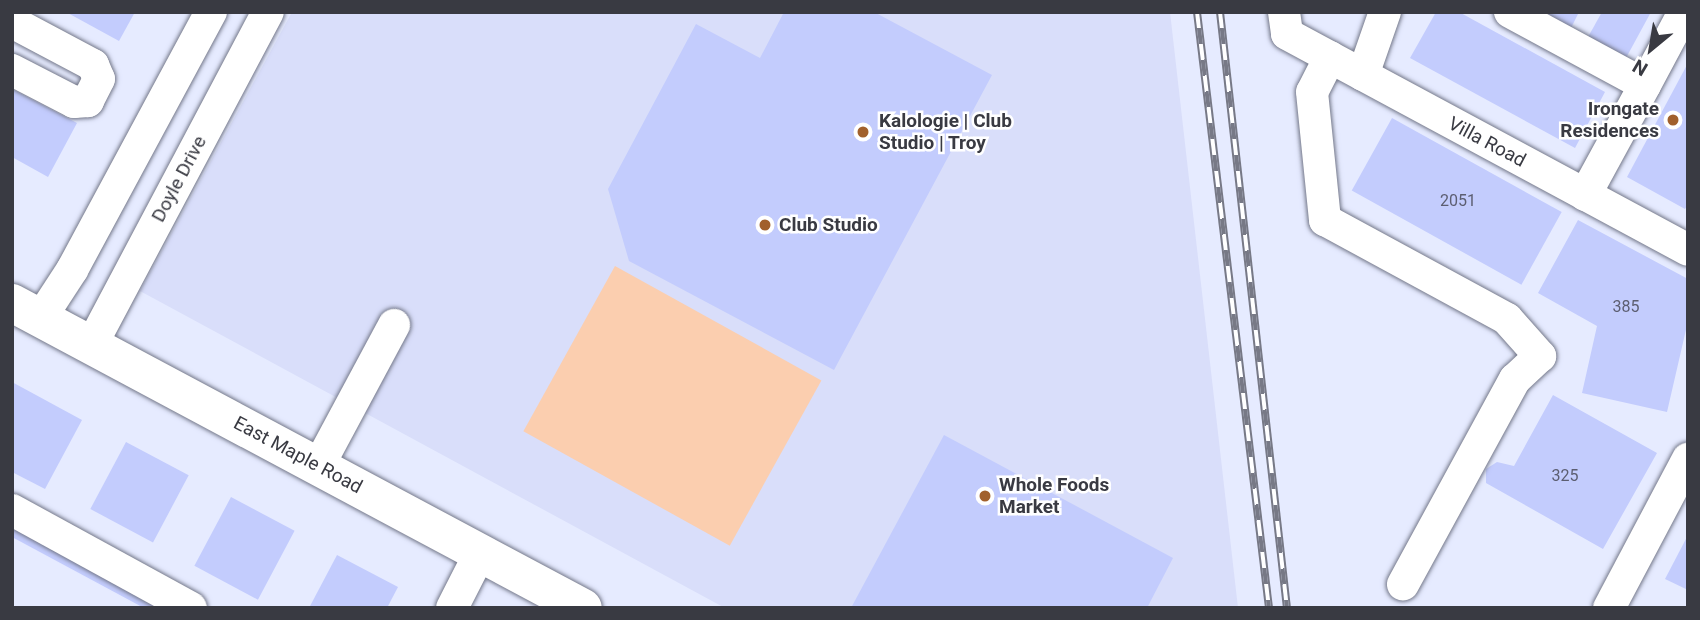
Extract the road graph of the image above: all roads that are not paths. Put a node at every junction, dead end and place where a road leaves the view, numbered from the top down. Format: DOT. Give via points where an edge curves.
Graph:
graph roads {
  1 [pos="211,12"];
  2 [pos="268,12"];
  3 [pos="1385,12"];
  4 [pos="1684,12"];
  5 [pos="1514,13"];
  6 [pos="12,22"];
  7 [pos="1286,23"];
  8 [pos="1330,57"];
  9 [pos="12,70"];
  10 [pos="1363,75"];
  11 [pos="1645,85"];
  12 [pos="1585,195"];
  13 [pos="1688,250"];
  14 [pos="20,311"];
  15 [pos="394,325"];
  16 [pos="91,346"];
  17 [pos="1688,459"];
  18 [pos="319,465"];
  19 [pos="12,510"];
  20 [pos="481,551"];
  21 [pos="1403,584"];
  22 [pos="191,608"];
  23 [pos="452,608"];
  24 [pos="583,608"];
  25 [pos="1609,608"];
  1 -- 14 [label="street" via="72,270"];
  2 -- 16 [label="street, Doyle Drive"];
  3 -- 10 [label="street"];
  4 -- 11 [label="street"];
  5 -- 11 [label="street"];
  6 -- 9 [label="street" via="93,65 99,79 88,102 74,102"];
  7 -- 8 [label="street, Villa Road"];
  8 -- 10 [label="street, Villa Road"];
  8 -- 21 [label="street" via="1312,92 1325,220 1507,319 1540,356 1515,379"];
  10 -- 12 [label="street, Villa Road"];
  11 -- 12 [label="street"];
  12 -- 13 [label="street, Villa Road"];
  14 -- 16 [label="main road, East Maple Road"];
  15 -- 18 [label="street"];
  16 -- 18 [label="main road, East Maple Road"];
  17 -- 25 [label="street"];
  18 -- 20 [label="main road, East Maple Road"];
  19 -- 22 [label="street"];
  20 -- 23 [label="street"];
  20 -- 24 [label="main road, East Maple Road"];
}
